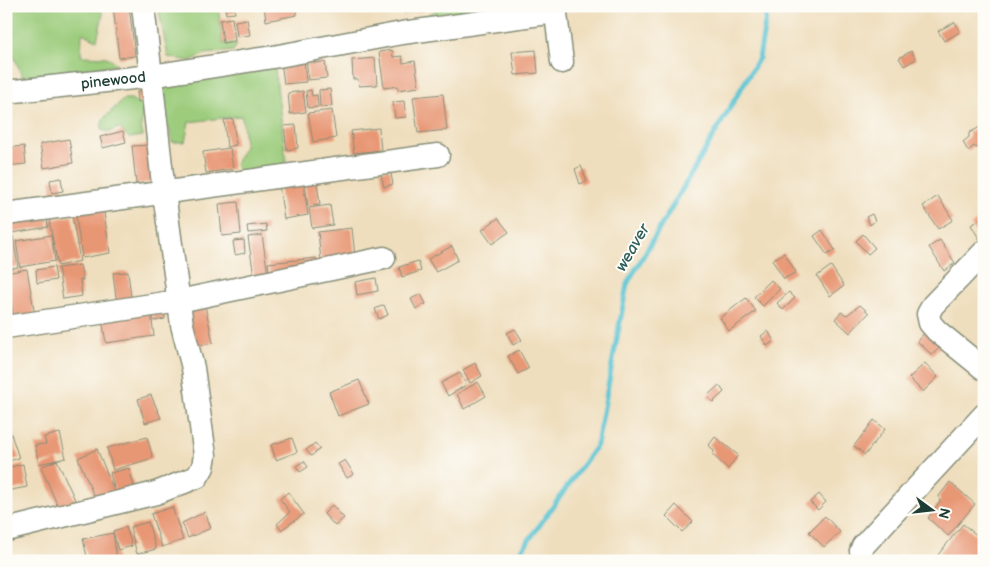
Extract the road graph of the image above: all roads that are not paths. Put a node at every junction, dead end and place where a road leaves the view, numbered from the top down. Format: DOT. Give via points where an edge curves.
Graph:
graph roads {
  1 [pos="143,6"];
  2 [pos="555,9"];
  3 [pos="562,62"];
  4 [pos="151,76"];
  5 [pos="6,92"];
  6 [pos="438,155"];
  7 [pos="164,193"];
  8 [pos="6,214"];
  9 [pos="984,252"];
  10 [pos="384,258"];
  11 [pos="179,302"];
  12 [pos="6,327"];
  13 [pos="984,369"];
  14 [pos="984,415"];
  15 [pos="6,530"];
  16 [pos="861,551"];
  1 -- 4 [label="street, pinewood"];
  2 -- 3 [label="street"];
  2 -- 4 [label="street"];
  4 -- 5 [label="street, pinewood"];
  4 -- 7 [label="street"];
  6 -- 7 [label="street"];
  7 -- 8 [label="street"];
  7 -- 11 [label="street"];
  9 -- 13 [label="street" via="932,305 928,314 937,331"];
  10 -- 11 [label="street"];
  11 -- 12 [label="street"];
  11 -- 15 [label="street" via="193,368 205,456 197,477 156,493"];
  14 -- 16 [label="street"];
}
